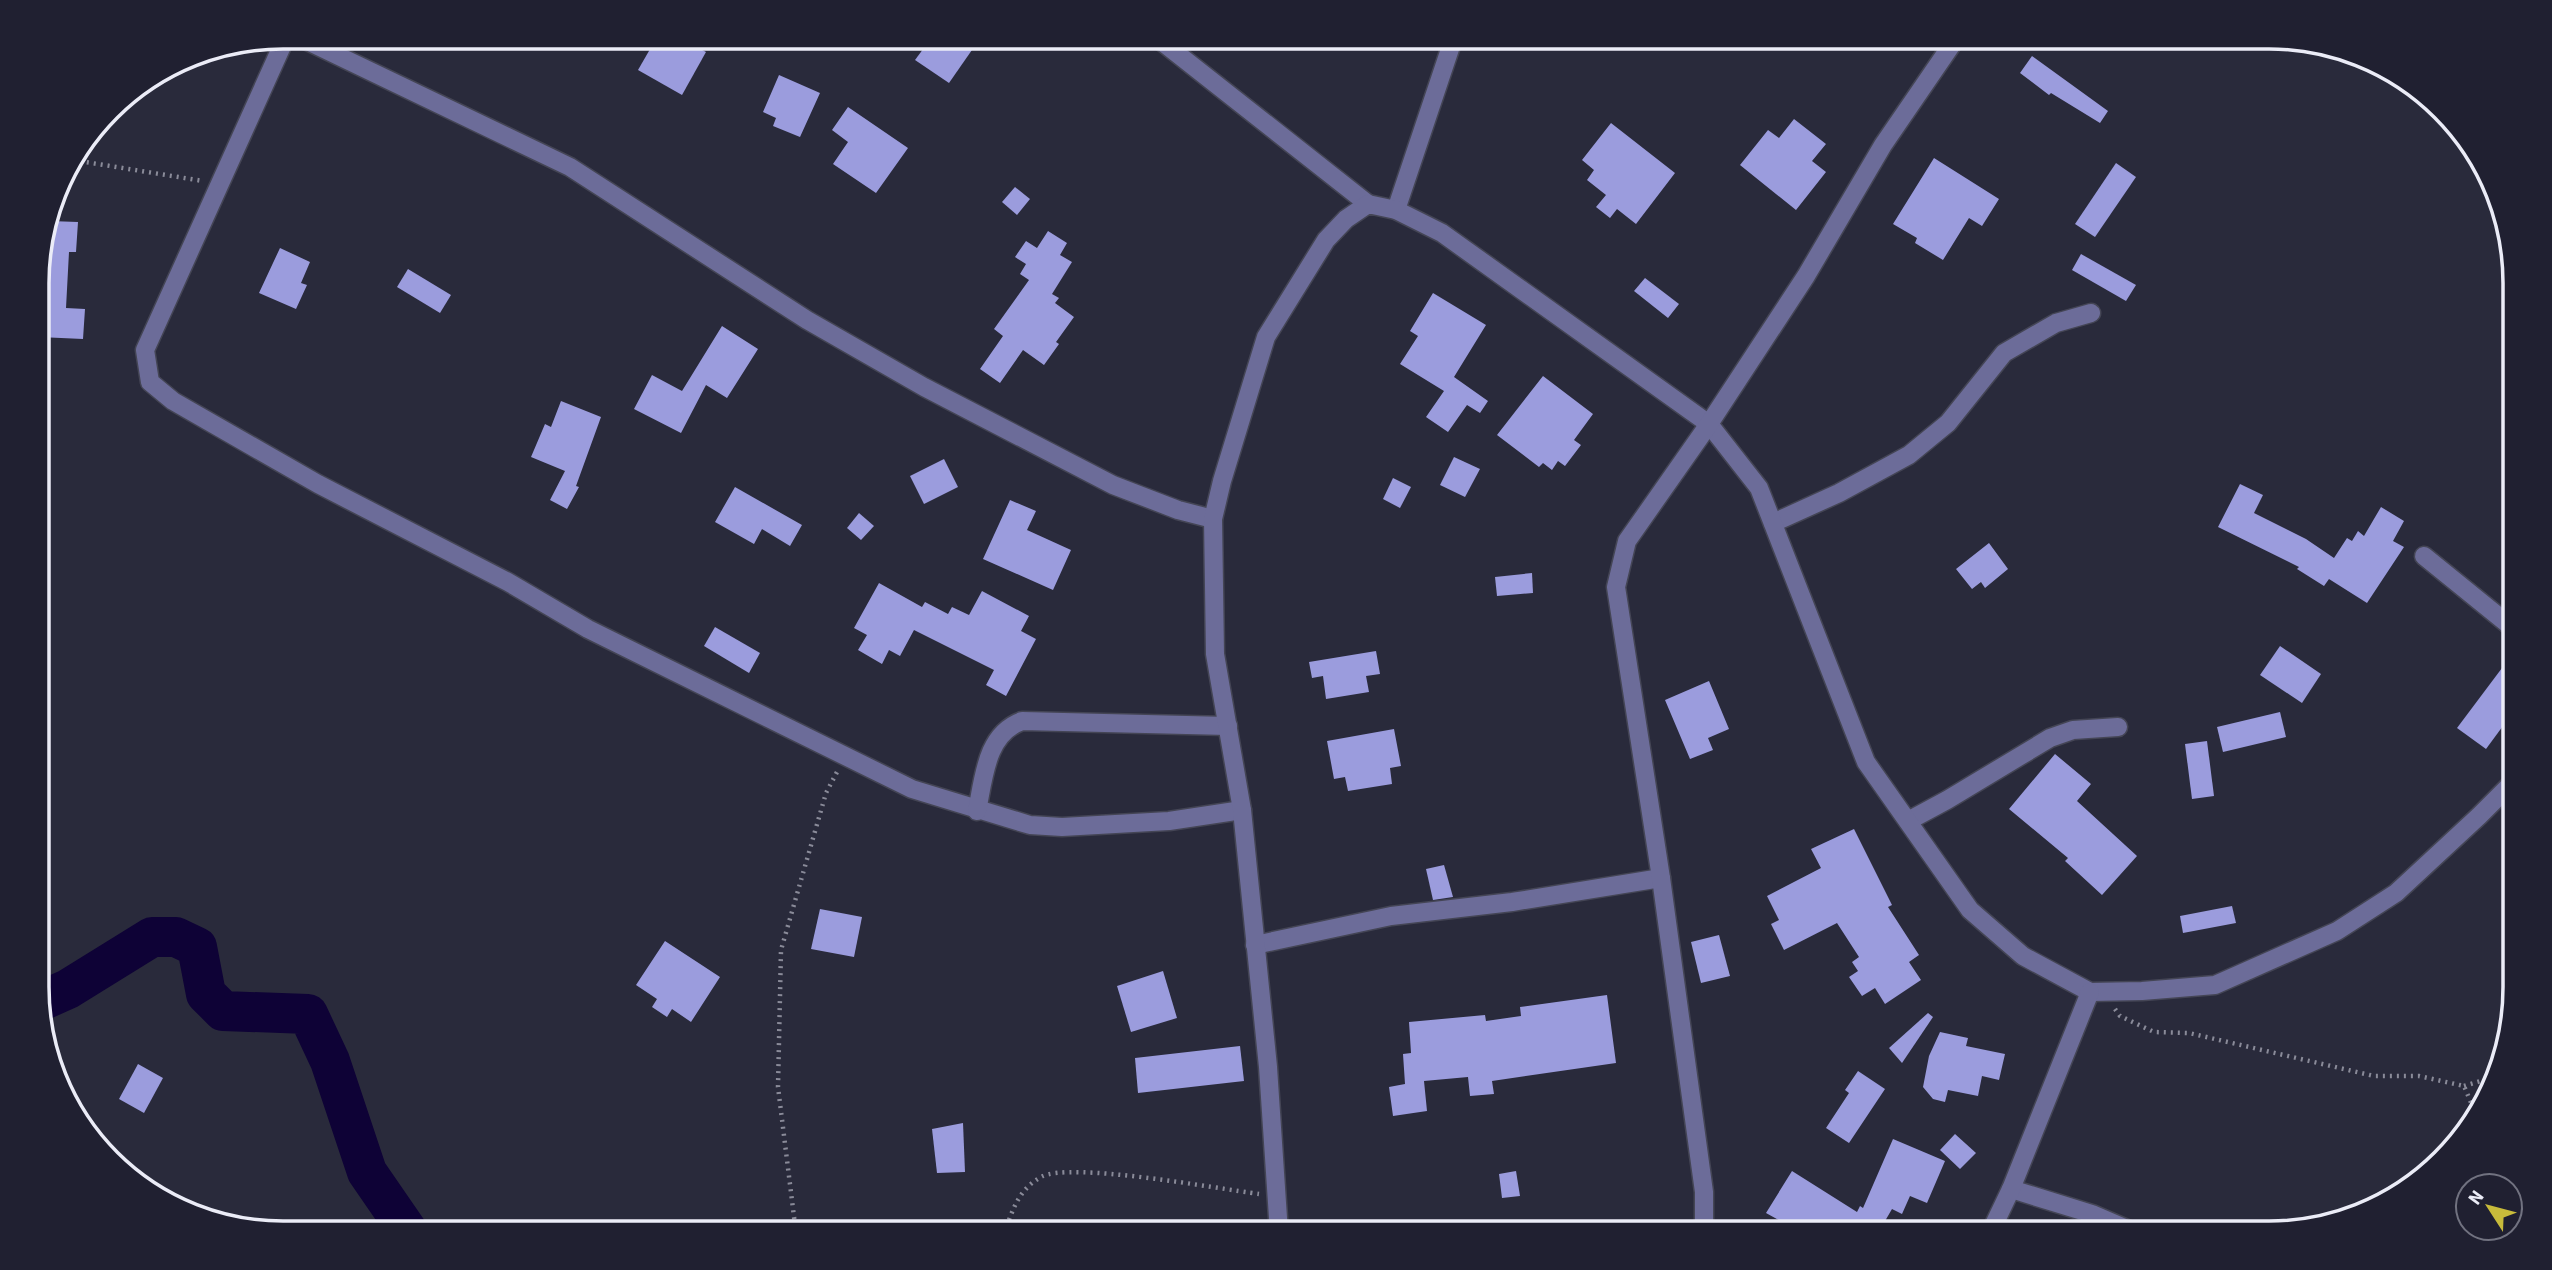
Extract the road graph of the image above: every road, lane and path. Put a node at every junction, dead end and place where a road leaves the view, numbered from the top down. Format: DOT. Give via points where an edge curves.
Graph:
graph roads {
  1 [pos="281,49"];
  2 [pos="324,49"];
  3 [pos="1171,49"];
  4 [pos="1450,49"];
  5 [pos="1949,49"];
  6 [pos="83,162"];
  7 [pos="221,184"];
  8 [pos="1368,204"];
  9 [pos="1396,210"];
  10 [pos="2091,313"];
  11 [pos="1709,424"];
  12 [pos="1213,519"];
  13 [pos="1773,523"];
  14 [pos="2424,556"];
  15 [pos="2503,620"];
  16 [pos="1228,726"];
  17 [pos="2118,727"];
  18 [pos="845,758"];
  19 [pos="2503,791"];
  20 [pos="1242,810"];
  21 [pos="977,811"];
  22 [pos="1908,821"];
  23 [pos="1661,878"];
  24 [pos="1255,945"];
  25 [pos="2096,992"];
  26 [pos="2483,1080"];
  27 [pos="2464,1086"];
  28 [pos="2471,1103"];
  29 [pos="2011,1189"];
  30 [pos="1277,1196"];
  31 [pos="1704,1220"];
  32 [pos="1996,1220"];
  33 [pos="2106,1220"];
  34 [pos="794,1221"];
  35 [pos="1008,1221"];
  36 [pos="1278,1221"];
  1 -- 7 [label="street"];
  2 -- 12 [label="street" via="570,167 807,320 924,387 1112,485"];
  3 -- 8 [label="street"];
  4 -- 9 [label="street"];
  5 -- 11 [label="street" via="1883,145"];
  6 -- 7 [label="path"];
  7 -- 18 [label="street" via="145,350 150,382 173,401 318,484 508,582 588,629"];
  8 -- 9 [label="street"];
  8 -- 12 [label="street" via="1326,240 1266,337"];
  9 -- 11 [label="street" via="1442,233"];
  10 -- 13 [label="street" via="2056,323 2004,353 1948,423 1909,455 1839,494"];
  11 -- 13 [label="street" via="1759,488"];
  11 -- 23 [label="street" via="1627,541 1616,587"];
  12 -- 16 [label="street" via="1215,654"];
  13 -- 22 [label="street" via="1866,762"];
  14 -- 15 [label="street"];
  16 -- 20 [label="street"];
  16 -- 21 [label="street" via="1022,721 1011,725 990,749"];
  17 -- 22 [label="street" via="2073,730 2050,738"];
  18 -- 21 [label="street" via="912,789"];
  18 -- 34 [label="path" via="826,793 781,950 778,1087"];
  19 -- 25 [label="street" via="2396,893 2337,931 2215,985"];
  20 -- 21 [label="street" via="1169,821 1062,827 1030,825"];
  20 -- 24 [label="street"];
  22 -- 25 [label="street" via="1970,910 2023,956"];
  23 -- 24 [label="street" via="1391,916"];
  23 -- 31 [label="street"];
  24 -- 30 [label="street"];
  25 -- 27 [label="path" via="2120,1016 2154,1032 2189,1033 2374,1076 2419,1076"];
  25 -- 29 [label="street"];
  26 -- 27 [label="path"];
  27 -- 28 [label="path"];
  29 -- 32 [label="street"];
  29 -- 33 [label="street"];
  30 -- 35 [label="path" via="1087,1171 1043,1175 1020,1194"];
  30 -- 36 [label="street"];
}
